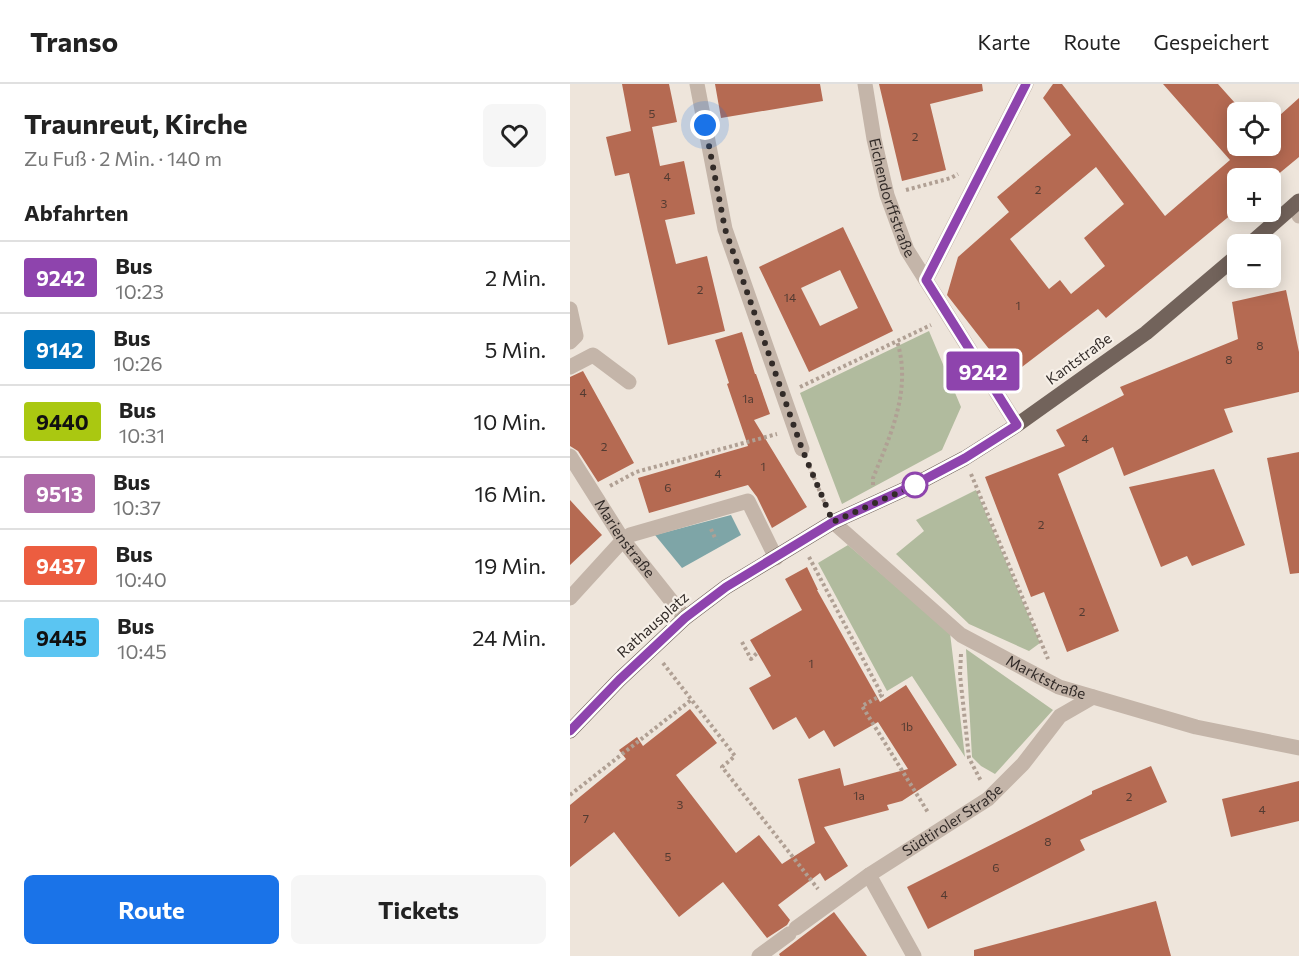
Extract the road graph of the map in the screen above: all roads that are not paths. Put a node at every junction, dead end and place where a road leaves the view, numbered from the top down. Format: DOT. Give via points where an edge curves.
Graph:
graph roads {
  1 [pos="697,84"];
  2 [pos="866,84"];
  3 [pos="1026,84"];
  4 [pos="1298,207"];
  5 [pos="1263,234"];
  6 [pos="1227,264"];
  7 [pos="926,280"];
  8 [pos="570,309"];
  9 [pos="570,342"];
  10 [pos="570,367"];
  11 [pos="629,382"];
  12 [pos="1017,425"];
  13 [pos="802,449"];
  14 [pos="570,456"];
  15 [pos="833,522"];
  16 [pos="623,540"];
  17 [pos="776,558"];
  18 [pos="570,597"];
  19 [pos="685,618"];
  20 [pos="1093,697"];
  21 [pos="570,731"];
  22 [pos="1299,748"];
  23 [pos="869,875"];
  24 [pos="759,956"];
  25 [pos="914,956"];
  1 -- 13 [label="street" via="725,229"];
  2 -- 7 [label="street, Eichendorffstraße" via="887,195 907,250"];
  3 -- 7 [label="street"];
  4 -- 5 [label="main road"];
  6 -- 12 [label="main road, Kantstraße" via="1146,333"];
  7 -- 12 [label="street, Eichendorffstraße"];
  8 -- 9 [label="street" via="576,336"];
  10 -- 11 [label="street" via="593,355"];
  12 -- 15 [label="main road, Kantstraße" via="914,485"];
  14 -- 16 [label="street, Marienstraße"];
  15 -- 17 [label="main road, Rathausplatz"];
  15 -- 20 [label="street, Marktstraße" via="961,635 1059,687"];
  16 -- 17 [label="street" via="748,501"];
  16 -- 18 [label="street"];
  16 -- 19 [label="street, Marienstraße"];
  17 -- 19 [label="main road, Rathausplatz" via="726,587"];
  19 -- 21 [label="main road, Rathausplatz"];
  20 -- 22 [label="street, Marktstraße" via="1196,727"];
  20 -- 23 [label="street, Südtiroler Straße" via="1059,716 1023,764 987,798"];
  23 -- 24 [label="street, Südtiroler Straße"];
  23 -- 25 [label="street"];
}
